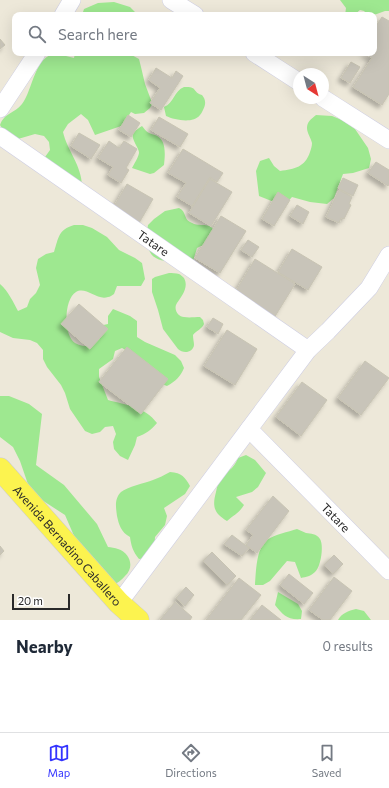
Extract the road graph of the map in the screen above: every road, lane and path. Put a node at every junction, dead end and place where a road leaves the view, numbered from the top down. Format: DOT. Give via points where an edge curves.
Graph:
graph roads {
  1 [pos="72,0"];
  2 [pos="171,0"];
  3 [pos="64,12"];
  4 [pos="190,12"];
  5 [pos="35,56"];
  6 [pos="259,56"];
  7 [pos="293,78"];
  8 [pos="329,102"];
  9 [pos="0,109"];
  10 [pos="0,136"];
  11 [pos="389,140"];
  12 [pos="389,255"];
  13 [pos="308,350"];
  14 [pos="249,429"];
  15 [pos="0,469"];
  16 [pos="389,571"];
  17 [pos="120,603"];
  18 [pos="138,620"];
  1 -- 3 [label="street"];
  2 -- 4 [label="street"];
  5 -- 9 [label="street"];
  6 -- 7 [label="street"];
  8 -- 11 [label="street"];
  10 -- 13 [label="street, Tatare"];
  12 -- 13 [label="street" via="369,288"];
  13 -- 14 [label="street"];
  14 -- 16 [label="street, Tatare"];
  14 -- 17 [label="street"];
  15 -- 17 [label="main road, Avenida Bernadino Caballero"];
  17 -- 18 [label="main road, Avenida Bernadino Caballero"];
}
